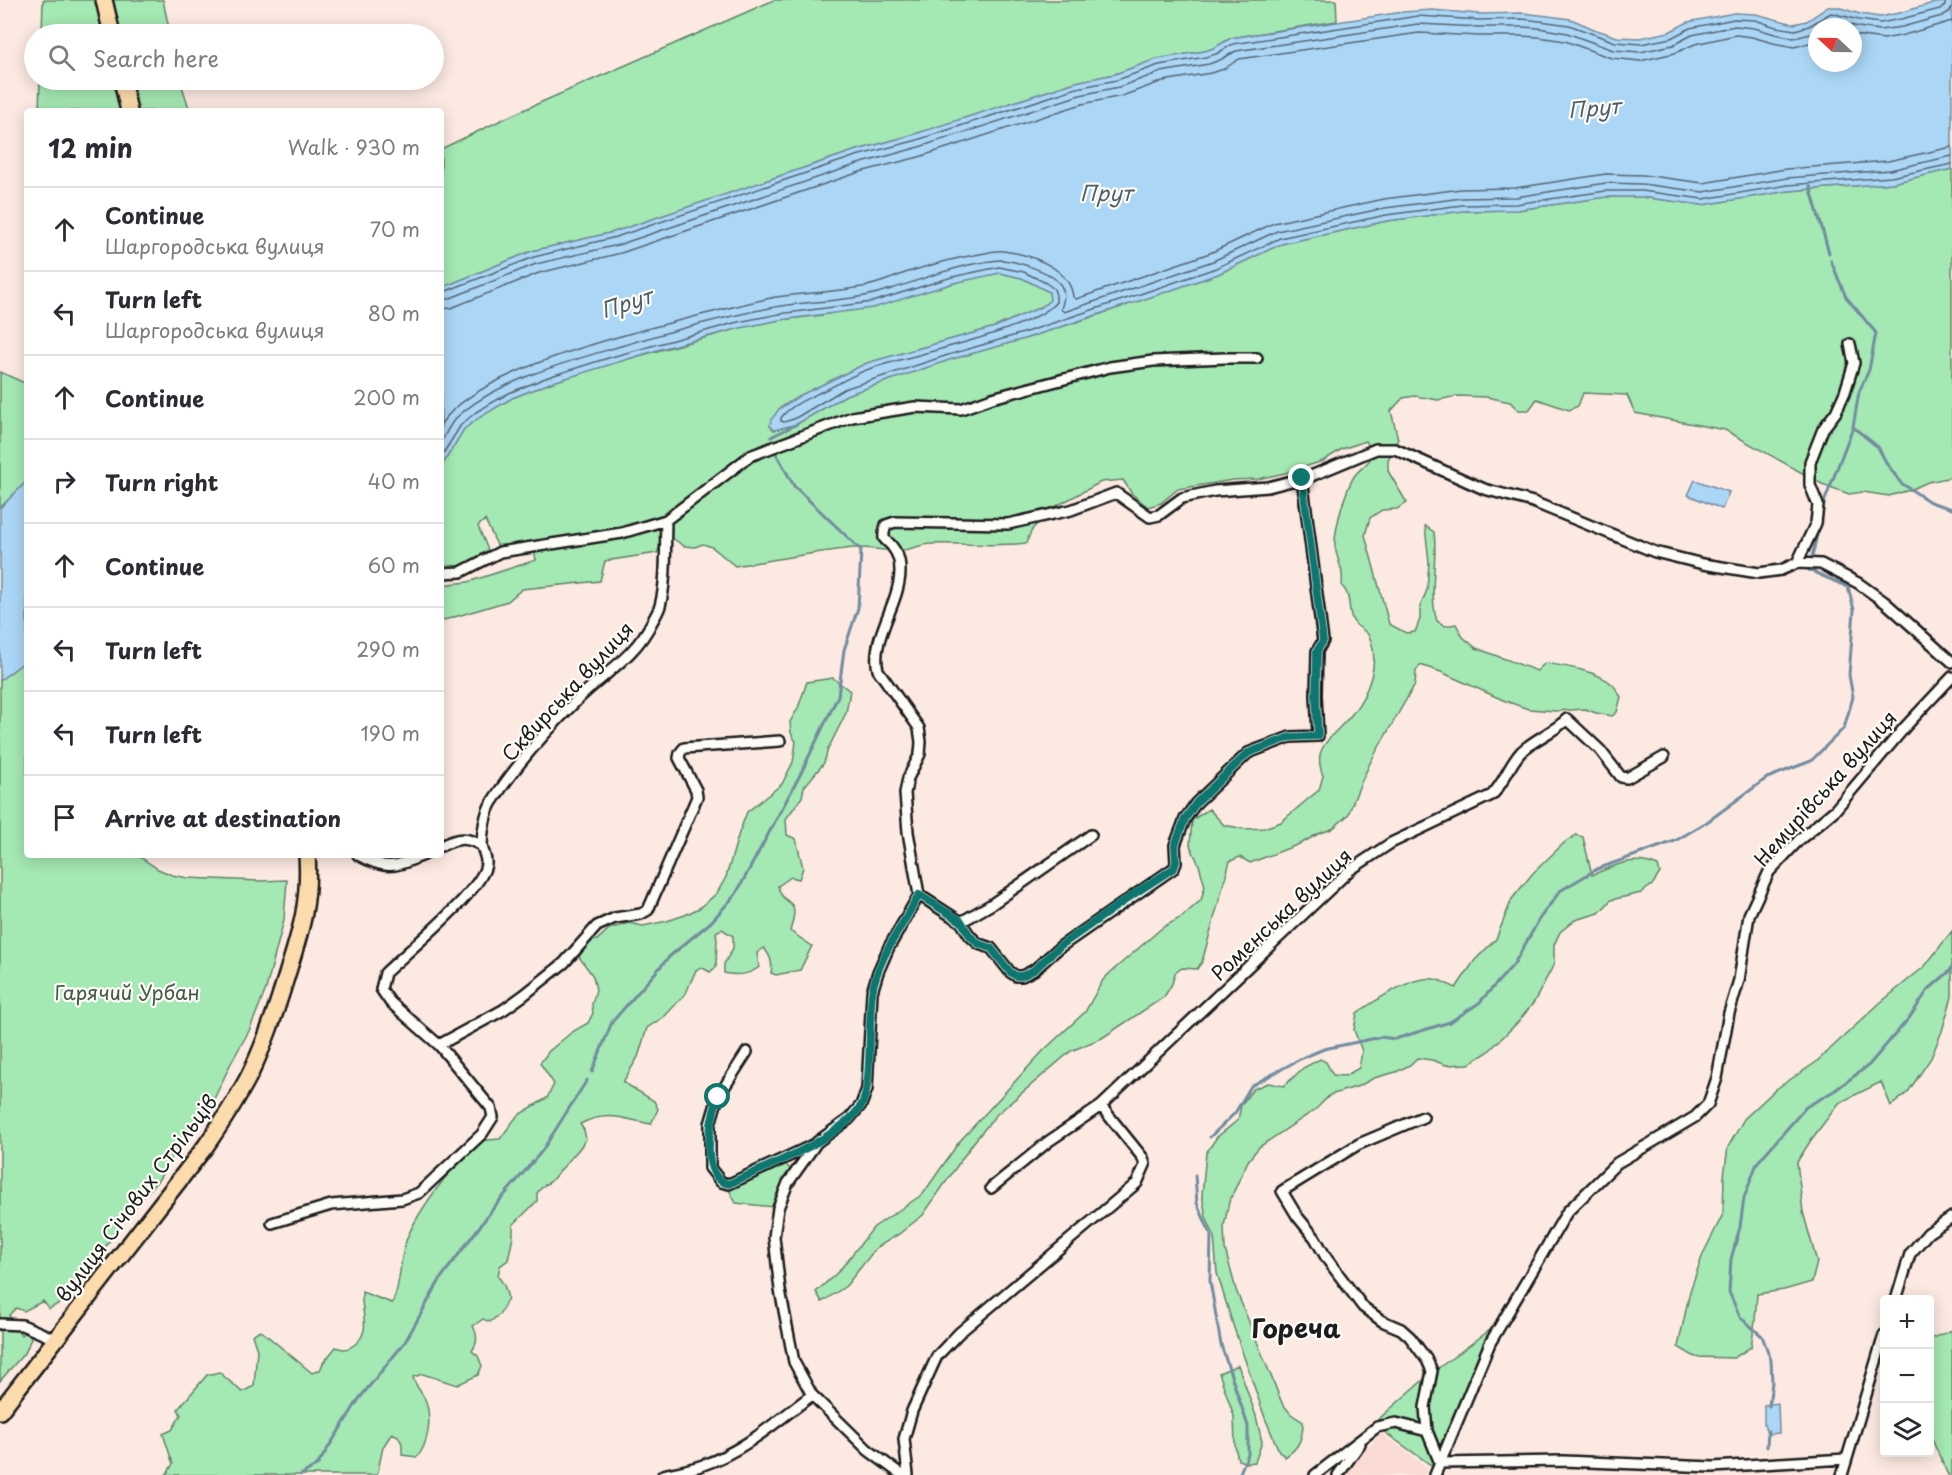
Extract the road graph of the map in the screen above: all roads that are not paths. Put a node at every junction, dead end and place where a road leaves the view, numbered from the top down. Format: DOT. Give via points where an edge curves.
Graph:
graph roads {
  1 [pos="104,0"];
  2 [pos="110,24"];
  3 [pos="124,90"];
  4 [pos="128,108"];
  5 [pos="1850,344"];
  6 [pos="1257,358"];
  7 [pos="1302,478"];
  8 [pos="666,520"];
  9 [pos="1800,562"];
  10 [pos="444,573"];
  11 [pos="1952,662"];
  12 [pos="1952,677"];
  13 [pos="780,741"];
  14 [pos="1664,757"];
  15 [pos="1091,835"];
  16 [pos="444,844"];
  17 [pos="482,846"];
  18 [pos="307,858"];
  19 [pos="363,858"];
  20 [pos="416,858"];
  21 [pos="919,895"];
  22 [pos="961,921"];
  23 [pos="439,1045"];
  24 [pos="747,1052"];
  25 [pos="1101,1106"];
  26 [pos="1423,1117"];
  27 [pos="817,1143"];
  28 [pos="991,1188"];
  29 [pos="1952,1217"];
  30 [pos="272,1223"];
  31 [pos="1897,1295"];
  32 [pos="0,1324"];
  33 [pos="56,1339"];
  34 [pos="1880,1348"];
  35 [pos="812,1395"];
  36 [pos="0,1411"];
  37 [pos="1427,1431"];
  38 [pos="1367,1435"];
  39 [pos="1846,1460"];
  40 [pos="1440,1463"];
  41 [pos="663,1475"];
  42 [pos="902,1475"];
  43 [pos="908,1475"];
  44 [pos="1315,1475"];
  45 [pos="1338,1475"];
  46 [pos="1435,1475"];
  47 [pos="1842,1475"];
  1 -- 2 [label="main road"];
  3 -- 4 [label="main road"];
  5 -- 9 [label="street" via="1854,363 1845,392 1823,429 1810,462 1810,484 1818,506 1816,523"];
  6 -- 8 [label="street" via="1153,361 1110,368 961,409 915,407 852,417 750,456"];
  7 -- 9 [label="street" via="1376,449 1395,449 1484,489 1533,502 1655,552 1759,573"];
  7 -- 21 [label="street" via="1268,487 1215,490 1182,498 1150,517 1116,493 1071,510 1008,524 886,525 884,538 900,559 900,574 876,662 919,728 920,754 905,793"];
  7 -- 22 [label="street" via="1323,641 1317,651 1318,736 1290,737 1248,753 1196,803 1185,819 1175,845 1174,868 1060,946 1034,970 1022,976 1010,972 991,948 970,936"];
  8 -- 10 [label="street" via="622,533 500,552 461,572"];
  8 -- 17 [label="street, Сквирська вулиця" via="660,607 645,636 624,661 578,699 502,788 490,804"];
  9 -- 11 [label="street" via="1821,564 1858,583"];
  12 -- 40 [label="street, Немирівська вулиця" via="1835,810 1769,872 1749,915 1739,980 1708,1104 1695,1117 1617,1163 1567,1212 1490,1343"];
  13 -- 23 [label="street" via="684,748 679,758 697,797 648,910 597,926 564,963 524,995"];
  14 -- 25 [label="street, Роменська вулиця" via="1627,778 1621,777 1600,750 1567,719 1521,752 1492,795 1391,843 1350,870"];
  15 -- 22 [label="street"];
  16 -- 17 [label="street" via="465,838"];
  17 -- 23 [label="street, Сквирська вулиця" via="486,863 479,882 382,980 381,989 390,1002"];
  18 -- 33 [label="main road, вулиця Січових Стрільців" via="308,900 302,926 266,1037 249,1075 205,1146"];
  19 -- 20 [label="street" via="385,867"];
  21 -- 22 [label="street"];
  21 -- 27 [label="street" via="889,947 872,992 867,1089 861,1105"];
  23 -- 30 [label="street" via="491,1108 493,1117 482,1134 419,1193 402,1199 331,1205"];
  24 -- 27 [label="street" via="718,1097 710,1124 710,1168 721,1182 729,1184"];
  25 -- 28 [label="street, Роменська вулиця" via="1049,1141"];
  25 -- 43 [label="street" via="1143,1158 1145,1165 1137,1183 959,1333 937,1356 912,1411 904,1440"];
  26 -- 37 [label="street" via="1359,1144 1282,1191 1363,1307 1401,1329 1427,1359 1432,1371 1425,1407"];
  27 -- 35 [label="street" via="789,1183 778,1208 774,1236 794,1362"];
  29 -- 31 [label="street" via="1928,1233 1910,1254"];
  32 -- 33 [label="street" via="22,1325"];
  33 -- 36 [label="main road, вулиця Січових Стрільців"];
  34 -- 39 [label="street"];
  35 -- 41 [label="street" via="755,1438 722,1456 703,1466"];
  35 -- 42 [label="street" via="868,1450"];
  37 -- 38 [label="street" via="1396,1423 1377,1427"];
  37 -- 40 [label="street"];
  38 -- 44 [label="street"];
  38 -- 45 [label="street"];
  39 -- 40 [label="street" via="1713,1467 1563,1461"];
  39 -- 47 [label="street"];
  40 -- 46 [label="street, Немирівська вулиця"];
}
